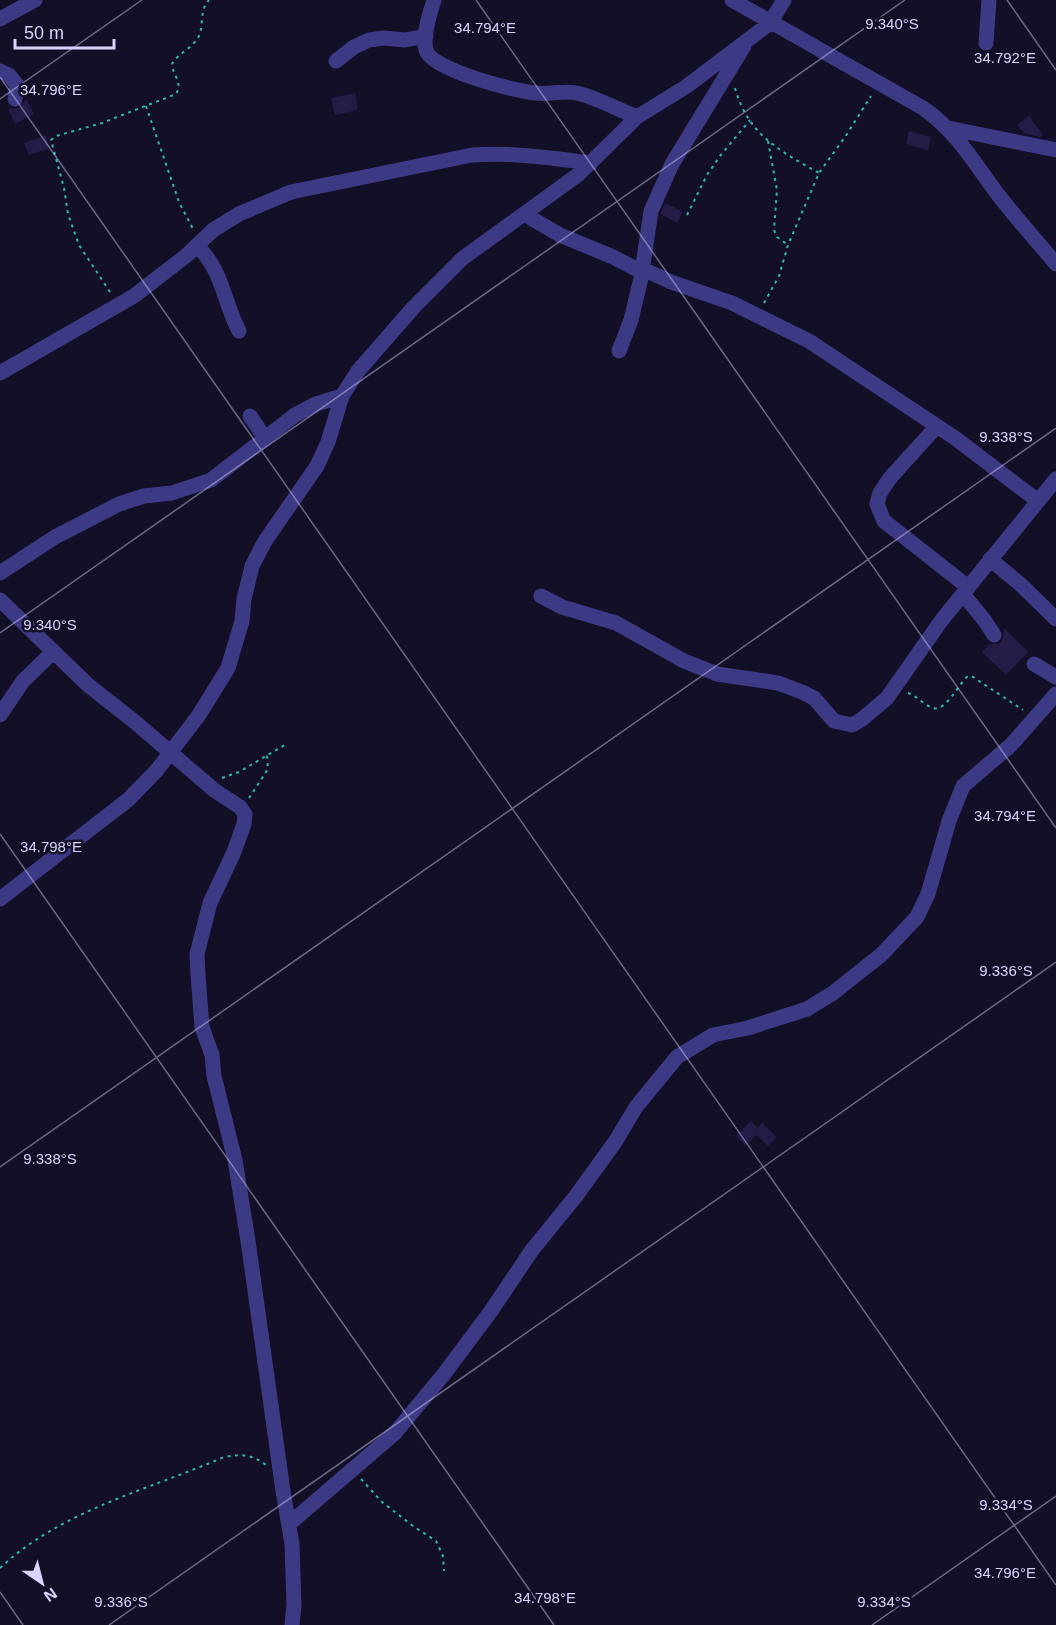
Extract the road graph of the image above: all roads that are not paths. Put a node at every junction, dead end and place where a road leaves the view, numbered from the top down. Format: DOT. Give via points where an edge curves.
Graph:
graph roads {
  1 [pos="35,0"];
  2 [pos="434,0"];
  3 [pos="732,0"];
  4 [pos="783,0"];
  5 [pos="989,0"];
  6 [pos="0,19"];
  7 [pos="770,23"];
  8 [pos="426,36"];
  9 [pos="750,36"];
  10 [pos="986,43"];
  11 [pos="336,61"];
  12 [pos="0,71"];
  13 [pos="15,99"];
  14 [pos="637,117"];
  15 [pos="948,128"];
  16 [pos="1056,150"];
  17 [pos="591,163"];
  18 [pos="524,214"];
  19 [pos="198,244"];
  20 [pos="1056,264"];
  21 [pos="643,271"];
  22 [pos="239,331"];
  23 [pos="619,351"];
  24 [pos="0,373"];
  25 [pos="342,396"];
  26 [pos="250,416"];
  27 [pos="937,426"];
  28 [pos="265,438"];
  29 [pos="1056,479"];
  30 [pos="1038,501"];
  31 [pos="990,559"];
  32 [pos="0,573"];
  33 [pos="965,590"];
  34 [pos="541,596"];
  35 [pos="0,600"];
  36 [pos="1056,619"];
  37 [pos="994,635"];
  38 [pos="53,652"];
  39 [pos="1034,663"];
  40 [pos="1056,677"];
  41 [pos="1056,694"];
  42 [pos="0,716"];
  43 [pos="170,753"];
  44 [pos="0,899"];
  45 [pos="288,1524"];
  46 [pos="292,1625"];
  1 -- 6 [label="street"];
  2 -- 8 [label="street"];
  3 -- 7 [label="street"];
  4 -- 7 [label="street"];
  5 -- 10 [label="street"];
  7 -- 9 [label="street"];
  7 -- 15 [label="street" via="923,108"];
  8 -- 11 [label="street" via="369,40"];
  8 -- 14 [label="street" via="429,56 459,73 534,93 575,93"];
  9 -- 14 [label="street" via="687,86"];
  9 -- 21 [label="street" via="659,192 651,212"];
  12 -- 13 [label="street" via="18,85"];
  14 -- 17 [label="street"];
  15 -- 16 [label="street"];
  15 -- 20 [label="street"];
  17 -- 18 [label="street"];
  17 -- 19 [label="street" via="492,153 291,192 239,214"];
  18 -- 21 [label="street" via="560,236"];
  18 -- 25 [label="street" via="449,271 358,371"];
  19 -- 22 [label="street" via="215,267"];
  19 -- 24 [label="street" via="119,304"];
  21 -- 23 [label="street"];
  21 -- 27 [label="street" via="732,303 809,341"];
  25 -- 28 [label="street" via="295,415"];
  25 -- 43 [label="street" via="317,466 264,541 252,567 228,668 199,716"];
  26 -- 28 [label="street"];
  27 -- 30 [label="street"];
  27 -- 33 [label="street" via="890,478 877,504 884,521"];
  28 -- 32 [label="street" via="211,480 119,504 55,537"];
  29 -- 30 [label="street"];
  30 -- 31 [label="street"];
  31 -- 33 [label="street"];
  31 -- 36 [label="street"];
  33 -- 34 [label="street" via="889,696 852,724 834,721 814,698 802,692 778,683 717,674 684,661 616,623 562,607"];
  33 -- 37 [label="street"];
  35 -- 38 [label="street"];
  38 -- 42 [label="street" via="23,681"];
  38 -- 43 [label="street"];
  39 -- 40 [label="street"];
  41 -- 45 [label="street" via="1011,745 963,786 917,917 881,955 833,993 807,1008 713,1035 677,1057 636,1107 615,1142 444,1374 395,1433"];
  43 -- 44 [label="street" via="129,799"];
  43 -- 45 [label="street" via="240,807 245,816 210,903 197,954 202,1027 235,1160"];
  45 -- 46 [label="street" via="292,1544"];
}
